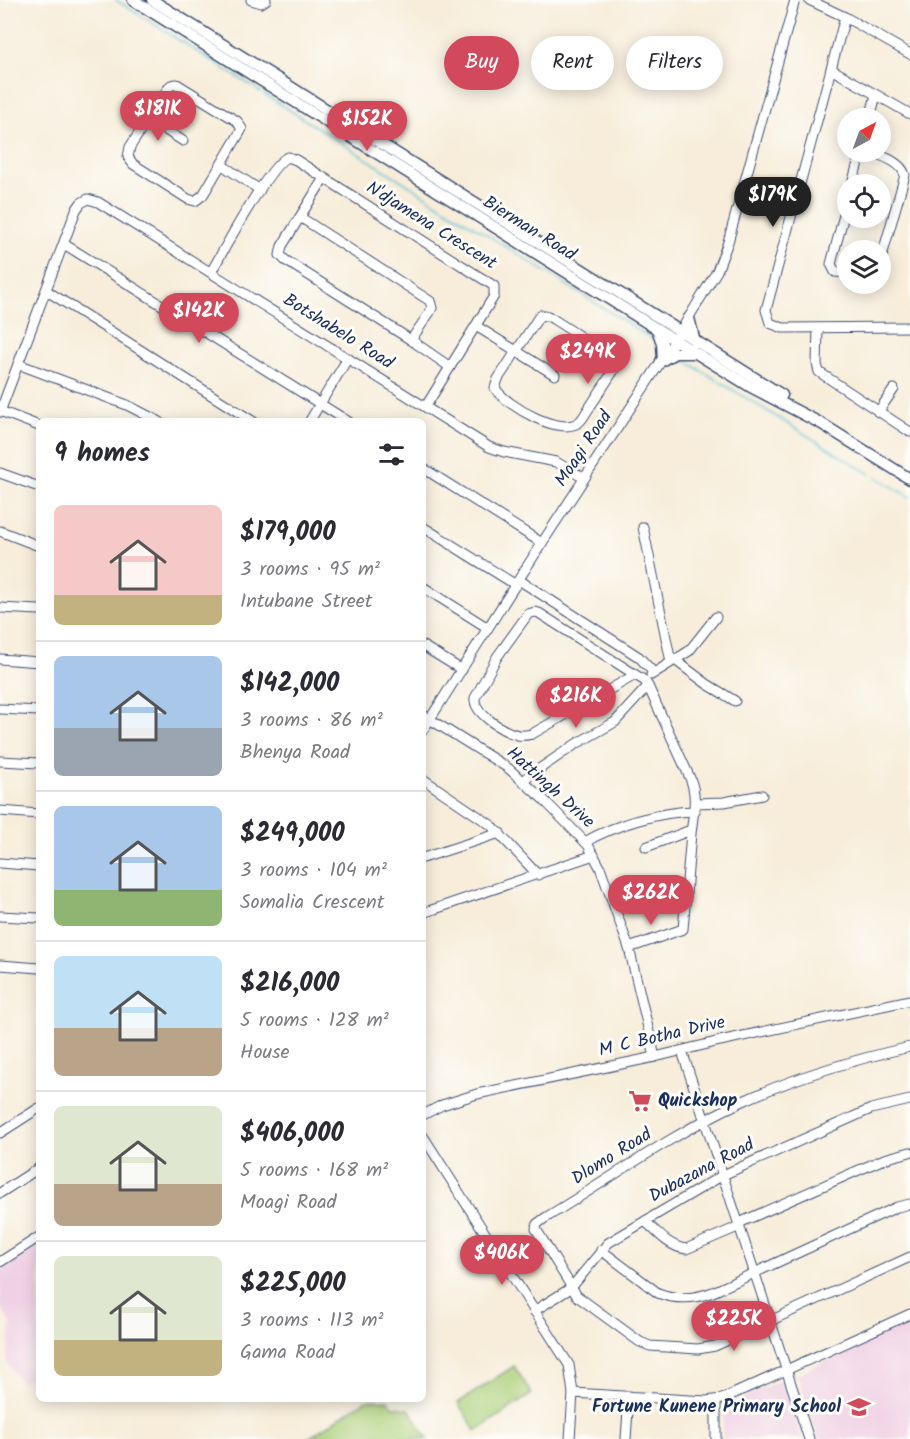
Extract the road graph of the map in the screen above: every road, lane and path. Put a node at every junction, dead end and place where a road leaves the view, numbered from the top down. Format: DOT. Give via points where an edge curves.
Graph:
graph roads {
  1 [pos="133,0"];
  2 [pos="152,0"];
  3 [pos="795,0"];
  4 [pos="809,0"];
  5 [pos="845,17"];
  6 [pos="910,54"];
  7 [pos="831,69"];
  8 [pos="876,95"];
  9 [pos="873,108"];
  10 [pos="910,114"];
  11 [pos="148,119"];
  12 [pos="183,141"];
  13 [pos="891,161"];
  14 [pos="222,165"];
  15 [pos="324,178"];
  16 [pos="260,190"];
  17 [pos="300,217"];
  18 [pos="887,240"];
  19 [pos="837,241"];
  20 [pos="64,244"];
  21 [pos="211,272"];
  22 [pos="837,272"];
  23 [pos="47,291"];
  24 [pos="689,318"];
  25 [pos="476,326"];
  26 [pos="910,327"];
  27 [pos="818,328"];
  28 [pos="657,329"];
  29 [pos="678,336"];
  30 [pos="411,340"];
  31 [pos="695,347"];
  32 [pos="516,351"];
  33 [pos="348,358"];
  34 [pos="662,361"];
  35 [pos="18,364"];
  36 [pos="450,367"];
  37 [pos="555,375"];
  38 [pos="894,389"];
  39 [pos="320,403"];
  40 [pos="426,406"];
  41 [pos="0,411"];
  42 [pos="878,412"];
  43 [pos="152,418"];
  44 [pos="248,418"];
  45 [pos="311,418"];
  46 [pos="343,418"];
  47 [pos="36,425"];
  48 [pos="910,432"];
  49 [pos="426,470"];
  50 [pos="0,473"];
  51 [pos="910,474"];
  52 [pos="584,478"];
  53 [pos="910,479"];
  54 [pos="36,486"];
  55 [pos="643,528"];
  56 [pos="426,529"];
  57 [pos="0,531"];
  58 [pos="542,543"];
  59 [pos="36,545"];
  60 [pos="517,582"];
  61 [pos="426,589"];
  62 [pos="0,608"];
  63 [pos="36,610"];
  64 [pos="716,617"];
  65 [pos="488,628"];
  66 [pos="426,648"];
  67 [pos="0,659"];
  68 [pos="673,661"];
  69 [pos="36,662"];
  70 [pos="462,670"];
  71 [pos="654,673"];
  72 [pos="635,675"];
  73 [pos="647,683"];
  74 [pos="735,701"];
  75 [pos="0,709"];
  76 [pos="36,711"];
  77 [pos="427,717"];
  78 [pos="0,760"];
  79 [pos="36,763"];
  80 [pos="523,780"];
  81 [pos="426,781"];
  82 [pos="762,795"];
  83 [pos="695,807"];
  84 [pos="0,811"];
  85 [pos="36,814"];
  86 [pos="691,831"];
  87 [pos="500,833"];
  88 [pos="585,842"];
  89 [pos="646,847"];
  90 [pos="594,855"];
  91 [pos="426,857"];
  92 [pos="0,863"];
  93 [pos="36,866"];
  94 [pos="538,875"];
  95 [pos="426,912"];
  96 [pos="0,916"];
  97 [pos="36,918"];
  98 [pos="628,948"];
  99 [pos="0,965"];
  100 [pos="36,968"];
  101 [pos="910,1000"];
  102 [pos="910,1047"];
  103 [pos="682,1051"];
  104 [pos="655,1057"];
  105 [pos="910,1100"];
  106 [pos="36,1110"];
  107 [pos="426,1113"];
  108 [pos="706,1120"];
  109 [pos="0,1133"];
  110 [pos="426,1141"];
  111 [pos="910,1152"];
  112 [pos="36,1170"];
  113 [pos="723,1175"];
  114 [pos="0,1193"];
  115 [pos="910,1204"];
  116 [pos="645,1221"];
  117 [pos="740,1225"];
  118 [pos="36,1239"];
  119 [pos="601,1250"];
  120 [pos="910,1257"];
  121 [pos="0,1262"];
  122 [pos="755,1272"];
  123 [pos="571,1288"];
  124 [pos="534,1311"];
  125 [pos="910,1314"];
  126 [pos="770,1320"];
  127 [pos="786,1371"];
  128 [pos="573,1393"];
  129 [pos="629,1396"];
  130 [pos="716,1400"];
  131 [pos="570,1439"];
  132 [pos="626,1439"];
  133 [pos="716,1439"];
  134 [pos="808,1439"];
  1 -- 28 [label="main road, Bierman Road"];
  2 -- 29 [label="main road, Bierman Road"];
  3 -- 24 [label="street, Moagi Road" via="723,256"];
  4 -- 5 [label="street"];
  5 -- 6 [label="street"];
  5 -- 7 [label="street"];
  7 -- 8 [label="street"];
  7 -- 27 [label="street" via="766,310 770,323 776,326"];
  8 -- 9 [label="street"];
  8 -- 10 [label="street"];
  11 -- 12 [label="street"];
  11 -- 14 [label="street" via="169,87 180,85 240,124 240,135"];
  11 -- 14 [label="street" via="128,158 188,199 201,198"];
  13 -- 18 [label="street" via="905,175"];
  14 -- 16 [label="street"];
  15 -- 16 [label="street, N'djamena Crescent" via="285,157"];
  15 -- 17 [label="street"];
  15 -- 25 [label="street, N'djamena Crescent" via="491,283 494,296"];
  16 -- 21 [label="street, N'djamena Crescent"];
  17 -- 30 [label="street" via="281,249 282,257"];
  17 -- 30 [label="street" via="430,301 432,308"];
  19 -- 22 [label="street" via="831,264"];
  20 -- 21 [label="street, Botshabelo Road" via="81,203 88,199"];
  20 -- 23 [label="street"];
  20 -- 39 [label="street"];
  21 -- 33 [label="street, Botshabelo Road"];
  23 -- 35 [label="street"];
  23 -- 44 [label="street"];
  24 -- 29 [label="street, Moagi Road"];
  24 -- 31 [label="main road"];
  25 -- 32 [label="street"];
  25 -- 36 [label="street, N'djamena Crescent"];
  26 -- 27 [label="street"];
  27 -- 42 [label="street" via="819,372"];
  28 -- 29 [label="main road, Bierman Road"];
  28 -- 34 [label="main road"];
  29 -- 31 [label="main road, Bierman Road"];
  29 -- 34 [label="street, Moagi Road"];
  30 -- 36 [label="street"];
  31 -- 34 [label="main road"];
  31 -- 51 [label="main road, Bierman Road"];
  31 -- 53 [label="main road, Bierman Road" via="751,387 817,421"];
  32 -- 32 [label="street" via="543,315 613,358 616,364 580,423 572,427 541,422 496,391 498,379"];
  32 -- 37 [label="street"];
  33 -- 39 [label="street"];
  33 -- 40 [label="street, Botshabelo Road"];
  34 -- 52 [label="street, Moagi Road"];
  35 -- 41 [label="street"];
  35 -- 43 [label="street"];
  36 -- 40 [label="street, N'djamena Crescent"];
  38 -- 42 [label="street"];
  39 -- 45 [label="street"];
  39 -- 46 [label="street"];
  40 -- 52 [label="street, Botshabelo Road" via="489,447 556,462"];
  41 -- 47 [label="street"];
  42 -- 48 [label="street"];
  49 -- 58 [label="street"];
  50 -- 54 [label="street"];
  52 -- 58 [label="street, Moagi Road"];
  55 -- 68 [label="street"];
  56 -- 60 [label="street"];
  57 -- 59 [label="street"];
  58 -- 60 [label="street, Moagi Road"];
  60 -- 65 [label="street, Moagi Road"];
  60 -- 71 [label="street" via="639,657"];
  61 -- 65 [label="street"];
  62 -- 63 [label="street"];
  64 -- 68 [label="street" via="688,651"];
  65 -- 70 [label="street, Moagi Road"];
  66 -- 70 [label="street"];
  67 -- 69 [label="street"];
  68 -- 71 [label="street"];
  68 -- 74 [label="street"];
  70 -- 77 [label="street, Moagi Road"];
  71 -- 73 [label="street"];
  72 -- 72 [label="street" via="532,612 497,657 474,702 478,711 497,725 516,735 527,735"];
  72 -- 73 [label="street"];
  73 -- 80 [label="street" via="615,722"];
  73 -- 83 [label="street" via="690,778"];
  75 -- 76 [label="street"];
  77 -- 80 [label="street, Hattingh Drive"];
  78 -- 79 [label="street"];
  80 -- 88 [label="street, Hattingh Drive"];
  81 -- 87 [label="street"];
  82 -- 83 [label="street"];
  83 -- 86 [label="street"];
  83 -- 88 [label="street" via="606,830"];
  84 -- 85 [label="street"];
  86 -- 89 [label="street"];
  86 -- 98 [label="street" via="683,929"];
  87 -- 91 [label="street"];
  87 -- 94 [label="street"];
  88 -- 90 [label="street, Hattingh Drive"];
  90 -- 94 [label="street"];
  90 -- 98 [label="street, Hattingh Drive"];
  92 -- 93 [label="street"];
  94 -- 95 [label="street"];
  96 -- 97 [label="street"];
  98 -- 104 [label="street, Hattingh Drive"];
  99 -- 100 [label="street"];
  101 -- 103 [label="street, M C Botha Drive"];
  102 -- 108 [label="street, Dlomo Road" via="830,1068 741,1102"];
  103 -- 104 [label="street, M C Botha Drive"];
  103 -- 108 [label="street"];
  104 -- 107 [label="street, M C Botha Drive" via="477,1094"];
  105 -- 113 [label="street, Dubazana Road" via="864,1111"];
  106 -- 109 [label="street"];
  108 -- 113 [label="street"];
  108 -- 123 [label="street, Dlomo Road" via="537,1224 537,1232"];
  110 -- 124 [label="street"];
  111 -- 117 [label="street" via="884,1159"];
  112 -- 114 [label="street"];
  113 -- 116 [label="street, Dubazana Road"];
  113 -- 117 [label="street"];
  115 -- 122 [label="street"];
  116 -- 117 [label="street" via="674,1246 686,1249"];
  116 -- 119 [label="street, Dubazana Road"];
  117 -- 122 [label="street"];
  118 -- 121 [label="street"];
  119 -- 122 [label="street" via="656,1291 670,1296 702,1296"];
  119 -- 123 [label="street, Dubazana Road"];
  120 -- 126 [label="street"];
  122 -- 126 [label="street"];
  123 -- 124 [label="street, Dubazana Road"];
  123 -- 126 [label="street" via="580,1299 650,1346 706,1348"];
  124 -- 128 [label="street" via="567,1360"];
  125 -- 127 [label="street"];
  126 -- 127 [label="street"];
  127 -- 130 [label="street"];
  127 -- 134 [label="street"];
  128 -- 129 [label="street"];
  128 -- 131 [label="street"];
  129 -- 130 [label="street"];
  129 -- 132 [label="street"];
  130 -- 133 [label="street"];
}
